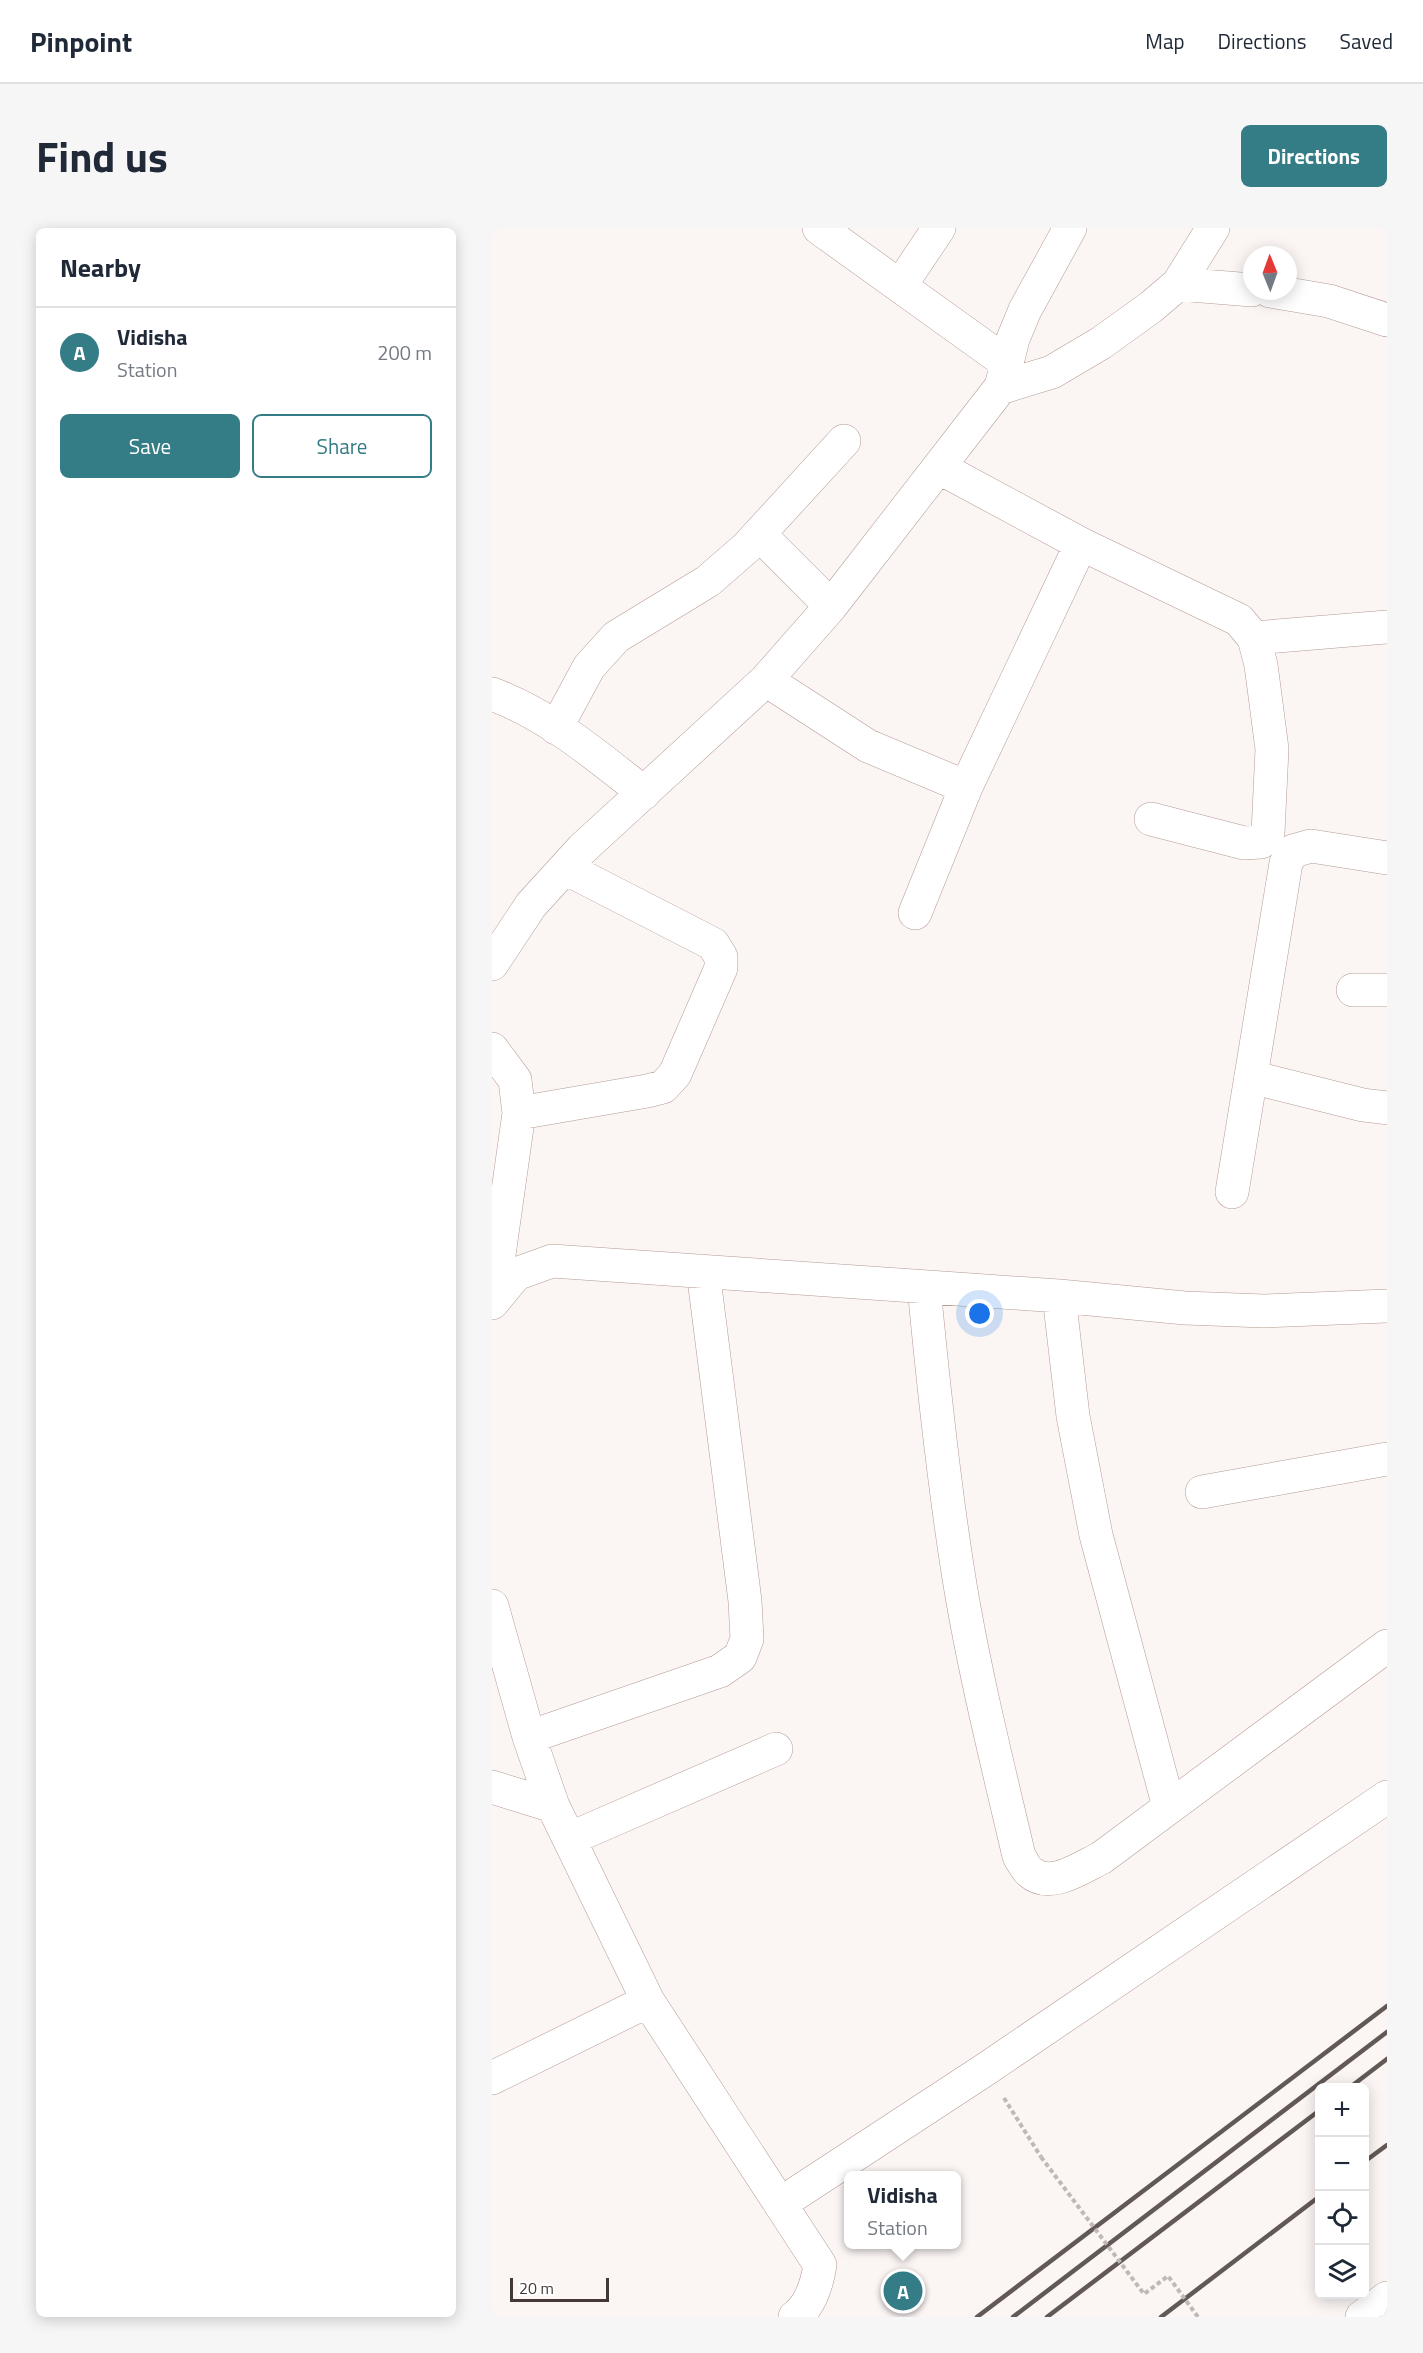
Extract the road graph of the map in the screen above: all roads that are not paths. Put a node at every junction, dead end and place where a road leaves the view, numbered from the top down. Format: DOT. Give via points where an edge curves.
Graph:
graph roads {
  1 [pos="819,228"];
  2 [pos="939,228"];
  3 [pos="1070,228"];
  4 [pos="1213,228"];
  5 [pos="1178,284"];
  6 [pos="900,286"];
  7 [pos="1243,289"];
  8 [pos="1297,296"];
  9 [pos="1387,320"];
  10 [pos="1004,375"];
  11 [pos="844,441"];
  12 [pos="940,468"];
  13 [pos="759,534"];
  14 [pos="1081,544"];
  15 [pos="831,606"];
  16 [pos="1387,627"];
  17 [pos="1254,638"];
  18 [pos="766,680"];
  19 [pos="492,694"];
  20 [pos="556,728"];
  21 [pos="966,787"];
  22 [pos="644,793"];
  23 [pos="1151,819"];
  24 [pos="1387,858"];
  25 [pos="565,868"];
  26 [pos="915,914"];
  27 [pos="492,964"];
  28 [pos="1353,990"];
  29 [pos="1387,990"];
  30 [pos="492,1049"];
  31 [pos="1251,1077"];
  32 [pos="1387,1108"];
  33 [pos="519,1113"];
  34 [pos="1232,1192"];
  35 [pos="502,1270"];
  36 [pos="703,1272"];
  37 [pos="924,1287"];
  38 [pos="1059,1296"];
  39 [pos="492,1303"];
  40 [pos="1387,1306"];
  41 [pos="1387,1459"];
  42 [pos="1202,1492"];
  43 [pos="492,1606"];
  44 [pos="1387,1646"];
  45 [pos="529,1737"];
  46 [pos="776,1749"];
  47 [pos="492,1787"];
  48 [pos="1387,1797"];
  49 [pos="553,1806"];
  50 [pos="1170,1807"];
  51 [pos="569,1839"];
  52 [pos="648,2001"];
  53 [pos="492,2078"];
  54 [pos="780,2204"];
  55 [pos="1387,2298"];
  56 [pos="795,2317"];
  57 [pos="1362,2317"];
  1 -- 6 [label="street"];
  2 -- 6 [label="street"];
  3 -- 10 [label="street" via="1025,310"];
  4 -- 5 [label="street"];
  5 -- 7 [label="street"];
  5 -- 10 [label="street" via="1118,331 1052,372"];
  6 -- 10 [label="street"];
  8 -- 9 [label="street" via="1329,301"];
  10 -- 12 [label="street"];
  11 -- 13 [label="street"];
  12 -- 14 [label="street"];
  12 -- 15 [label="street"];
  13 -- 15 [label="street"];
  13 -- 20 [label="street" via="708,581 616,638 589,667"];
  14 -- 17 [label="street" via="1239,620"];
  14 -- 21 [label="street"];
  15 -- 18 [label="street"];
  16 -- 17 [label="street"];
  17 -- 23 [label="street" via="1272,749 1268,833 1261,842 1244,843"];
  18 -- 21 [label="street" via="868,746"];
  18 -- 22 [label="street"];
  19 -- 20 [label="street"];
  20 -- 22 [label="street"];
  21 -- 26 [label="street"];
  22 -- 25 [label="street"];
  24 -- 31 [label="street" via="1311,846 1293,851 1286,863"];
  25 -- 27 [label="street" via="531,905"];
  25 -- 33 [label="street" via="713,944 721,957 721,968 675,1074 663,1087"];
  28 -- 29 [label="street"];
  30 -- 33 [label="street" via="515,1080"];
  31 -- 32 [label="street"];
  31 -- 34 [label="street"];
  33 -- 35 [label="street"];
  35 -- 36 [label="street" via="552,1261"];
  35 -- 39 [label="street"];
  36 -- 37 [label="street"];
  36 -- 45 [label="street" via="745,1601 744,1648 740,1657 720,1671"];
  37 -- 38 [label="street"];
  37 -- 50 [label="street" via="937,1430 958,1573 1019,1856 1030,1873 1047,1879 1068,1875 1101,1858"];
  38 -- 40 [label="street" via="1264,1311"];
  38 -- 50 [label="street" via="1073,1416 1096,1535"];
  41 -- 42 [label="street"];
  43 -- 45 [label="street"];
  44 -- 50 [label="street"];
  45 -- 49 [label="street"];
  46 -- 51 [label="street"];
  47 -- 49 [label="street"];
  48 -- 54 [label="street"];
  49 -- 51 [label="street"];
  51 -- 52 [label="street"];
  52 -- 53 [label="street"];
  52 -- 54 [label="street"];
  54 -- 56 [label="street" via="820,2265 816,2285 802,2312"];
  55 -- 57 [label="street"];
}
